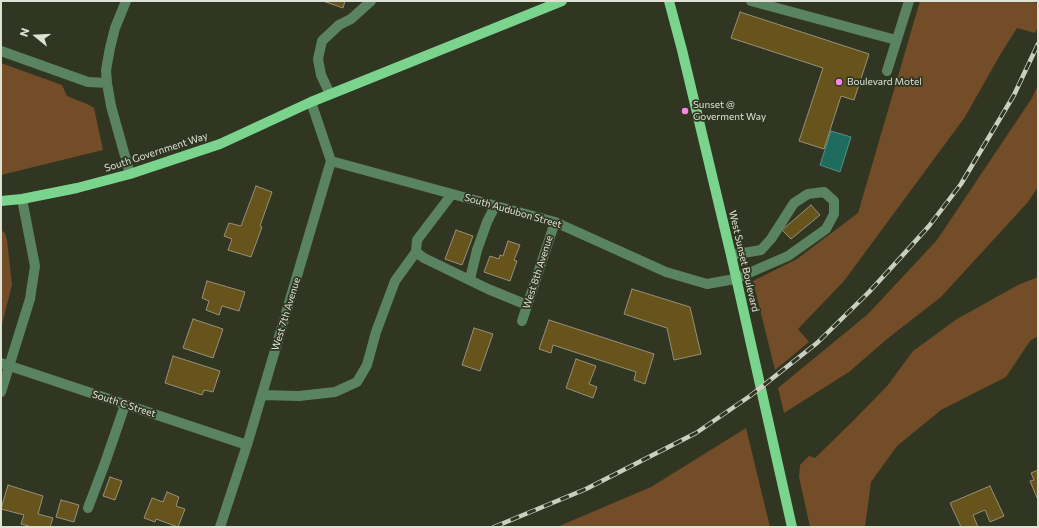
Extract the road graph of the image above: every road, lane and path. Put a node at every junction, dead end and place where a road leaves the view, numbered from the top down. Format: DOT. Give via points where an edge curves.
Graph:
graph roads {
  1 [pos="126,1"];
  2 [pos="371,1"];
  3 [pos="562,1"];
  4 [pos="668,1"];
  5 [pos="751,1"];
  6 [pos="909,1"];
  7 [pos="896,40"];
  8 [pos="1,51"];
  9 [pos="887,71"];
  10 [pos="107,83"];
  11 [pos="330,94"];
  12 [pos="311,102"];
  13 [pos="331,161"];
  14 [pos="130,174"];
  15 [pos="452,194"];
  16 [pos="22,199"];
  17 [pos="1,201"];
  18 [pos="495,206"];
  19 [pos="555,222"];
  20 [pos="416,252"];
  21 [pos="731,255"];
  22 [pos="470,279"];
  23 [pos="735,279"];
  24 [pos="527,305"];
  25 [pos="522,321"];
  26 [pos="5,365"];
  27 [pos="1,392"];
  28 [pos="262,395"];
  29 [pos="126,405"];
  30 [pos="247,445"];
  31 [pos="88,508"];
  32 [pos="220,527"];
  33 [pos="792,527"];
  1 -- 10 [label="street" via="110,48 106,70"];
  2 -- 11 [label="street" via="351,19 338,25 322,41 318,59 321,75"];
  3 -- 11 [label="main road, South Government Way"];
  4 -- 21 [label="main road, West Sunset Boulevard"];
  5 -- 7 [label="street"];
  6 -- 7 [label="street"];
  7 -- 9 [label="street"];
  8 -- 10 [label="street" via="88,82"];
  10 -- 14 [label="street"];
  11 -- 12 [label="main road, South Government Way"];
  12 -- 13 [label="street"];
  12 -- 14 [label="main road, South Government Way" via="220,144"];
  13 -- 15 [label="street, South Audubon Street"];
  13 -- 28 [label="street, West 7th Avenue"];
  14 -- 16 [label="main road, South Government Way"];
  15 -- 18 [label="street, South Audubon Street"];
  15 -- 20 [label="street" via="417,240"];
  16 -- 17 [label="main road, South Government Way"];
  16 -- 26 [label="street" via="35,266 30,299"];
  18 -- 19 [label="street, South Audubon Street"];
  18 -- 22 [label="street" via="477,250"];
  19 -- 23 [label="street, South Audubon Street" via="666,272 707,284"];
  19 -- 24 [label="street, West 8th Avenue"];
  20 -- 22 [label="street"];
  20 -- 28 [label="street" via="395,281 367,365 357,382 335,392 299,396"];
  21 -- 23 [label="main road, West Sunset Boulevard"];
  21 -- 23 [label="street, South Audubon Street" via="761,250 794,203 808,194 824,192 834,201 834,214 826,230 788,256"];
  22 -- 24 [label="street"];
  23 -- 33 [label="main road, West Sunset Boulevard"];
  24 -- 25 [label="street, West 8th Avenue"];
  26 -- 27 [label="street"];
  26 -- 29 [label="street, South C Street"];
  28 -- 30 [label="street, West 7th Avenue"];
  29 -- 30 [label="street, South C Street"];
  29 -- 31 [label="street"];
  30 -- 32 [label="street, West 7th Avenue"];
}
